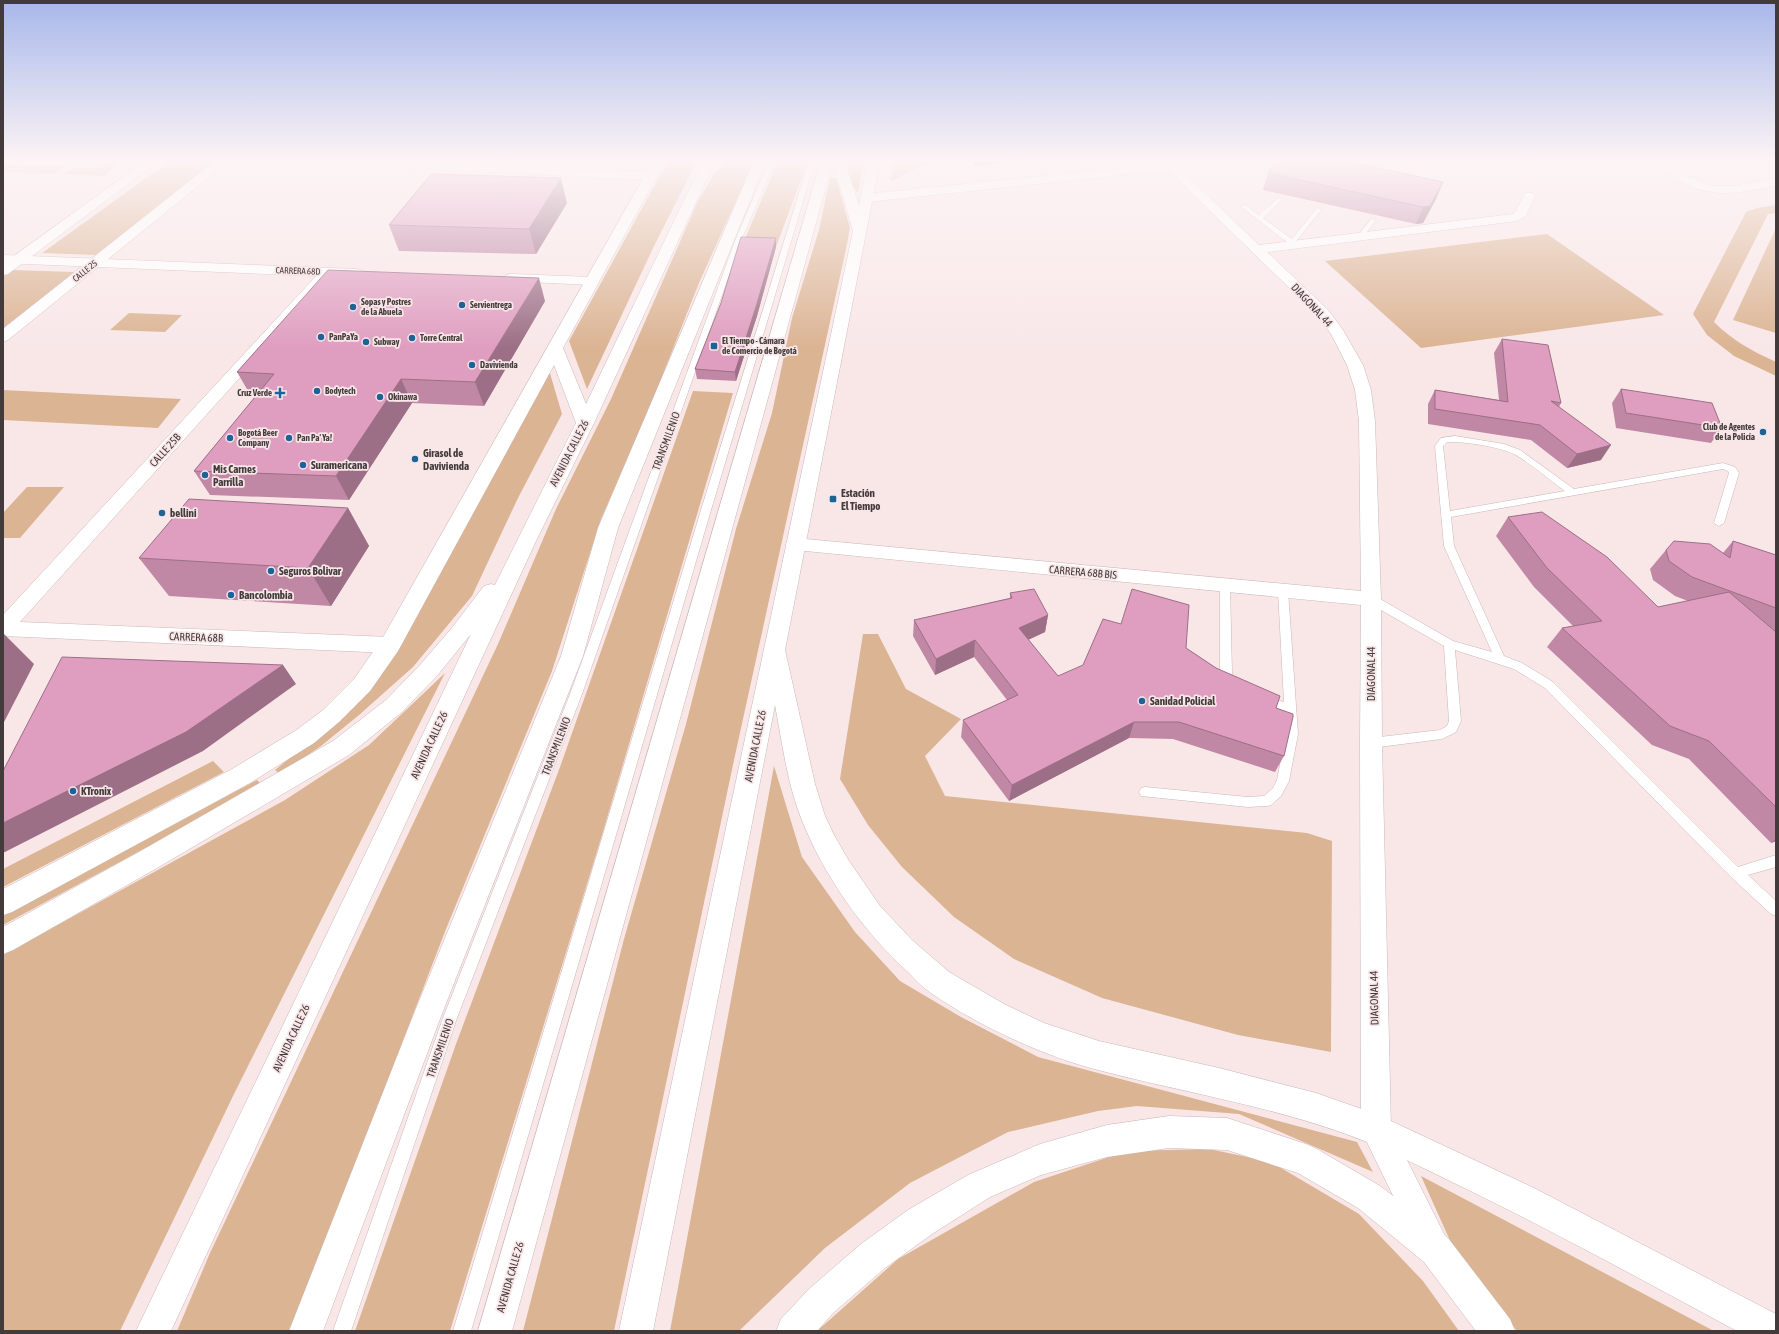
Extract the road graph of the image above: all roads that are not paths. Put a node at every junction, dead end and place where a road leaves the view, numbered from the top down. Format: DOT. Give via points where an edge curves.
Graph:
graph roads {
  1 [pos="68,223"];
  2 [pos="145,223"];
  3 [pos="624,223"];
  4 [pos="679,223"];
  5 [pos="735,223"];
  6 [pos="746,223"];
  7 [pos="794,223"];
  8 [pos="808,223"];
  9 [pos="857,223"];
  10 [pos="862,223"];
  11 [pos="1229,223"];
  12 [pos="1265,223"];
  13 [pos="1308,223"];
  14 [pos="1371,223"];
  15 [pos="1468,223"];
  16 [pos="860,233"];
  17 [pos="1360,237"];
  18 [pos="1291,244"];
  19 [pos="1256,249"];
  20 [pos="3,259"];
  21 [pos="19,259"];
  22 [pos="96,262"];
  23 [pos="3,271"];
  24 [pos="327,272"];
  25 [pos="366,273"];
  26 [pos="501,278"];
  27 [pos="592,281"];
  28 [pos="3,337"];
  29 [pos="555,348"];
  30 [pos="584,423"];
  31 [pos="1572,492"];
  32 [pos="1446,515"];
  33 [pos="1719,523"];
  34 [pos="526,540"];
  35 [pos="795,544"];
  36 [pos="1225,585"];
  37 [pos="1283,591"];
  38 [pos="1371,599"];
  39 [pos="3,628"];
  40 [pos="1448,644"];
  41 [pos="390,645"];
  42 [pos="774,648"];
  43 [pos="1500,659"];
  44 [pos="1239,690"];
  45 [pos="1255,698"];
  46 [pos="1291,708"];
  47 [pos="1371,743"];
  48 [pos="1145,792"];
  49 [pos="1776,861"];
  50 [pos="1736,873"];
  51 [pos="3,904"];
  52 [pos="1776,910"];
  53 [pos="3,941"];
  54 [pos="1376,1130"];
  55 [pos="1436,1250"];
  56 [pos="152,1331"];
  57 [pos="306,1331"];
  58 [pos="342,1331"];
  59 [pos="462,1331"];
  60 [pos="495,1331"];
  61 [pos="636,1331"];
  62 [pos="793,1331"];
  63 [pos="1498,1331"];
  64 [pos="1773,1331"];
  1 -- 21 [label="main road"];
  2 -- 22 [label="main road, CALLE 25"];
  3 -- 27 [label="main road"];
  4 -- 30 [label="main road, AVENIDA CALLE 26"];
  5 -- 57 [label="main road" via="608,528 572,656 429,1012"];
  6 -- 58 [label="lane, TRANSMILENIO" via="576,694 450,1018"];
  7 -- 59 [label="lane"];
  8 -- 60 [label="main road, AVENIDA CALLE 26"];
  9 -- 16 [label="main road"];
  10 -- 16 [label="main road, AVENIDA CALLE 26"];
  11 -- 19 [label="street, DIAGONAL 44"];
  12 -- 18 [label="lane"];
  13 -- 18 [label="lane"];
  14 -- 17 [label="lane"];
  15 -- 17 [label="street"];
  16 -- 35 [label="main road, AVENIDA CALLE 26"];
  17 -- 18 [label="street"];
  18 -- 19 [label="street"];
  19 -- 38 [label="street, DIAGONAL 44" via="1323,313 1338,333 1355,365 1363,390 1367,421"];
  20 -- 21 [label="street, CARRERA 68D"];
  21 -- 22 [label="street, CARRERA 68D"];
  21 -- 23 [label="main road"];
  22 -- 24 [label="street, CARRERA 68D"];
  22 -- 28 [label="main road, CALLE 25"];
  24 -- 25 [label="street, CARRERA 68D"];
  24 -- 39 [label="street, CALLE 25B"];
  26 -- 27 [label="street"];
  27 -- 29 [label="main road"];
  29 -- 30 [label="main road"];
  29 -- 41 [label="main road"];
  30 -- 34 [label="main road, AVENIDA CALLE 26"];
  31 -- 32 [label="lane"];
  31 -- 32 [label="lane" via="1518,452 1462,440 1444,440 1439,446"];
  31 -- 33 [label="lane" via="1724,466 1732,469 1734,473"];
  32 -- 43 [label="lane" via="1449,546"];
  34 -- 53 [label="main road" via="459,635 428,671 394,706 341,748"];
  34 -- 56 [label="main road, AVENIDA CALLE 26"];
  35 -- 36 [label="street, CARRERA 68B BIS"];
  35 -- 42 [label="main road, AVENIDA CALLE 26"];
  36 -- 37 [label="street, CARRERA 68B BIS"];
  36 -- 44 [label="lane" via="1226,674 1234,688"];
  37 -- 38 [label="street, CARRERA 68B BIS"];
  37 -- 46 [label="lane"];
  38 -- 40 [label="lane"];
  38 -- 47 [label="street, DIAGONAL 44"];
  39 -- 41 [label="street, CARRERA 68B"];
  40 -- 43 [label="lane"];
  40 -- 47 [label="lane" via="1455,721 1452,729 1442,734"];
  41 -- 51 [label="main road" via="362,685 331,716 306,736 241,776"];
  42 -- 54 [label="main road" via="803,784 824,841 871,915 902,949 939,982 994,1014 1040,1036 1099,1056 1316,1108"];
  42 -- 61 [label="main road, AVENIDA CALLE 26"];
  43 -- 50 [label="lane" via="1518,666 1549,685"];
  45 -- 46 [label="lane"];
  46 -- 48 [label="lane" via="1292,734 1283,781 1277,792 1267,801 1248,802"];
  47 -- 54 [label="street, DIAGONAL 44"];
  49 -- 50 [label="lane"];
  50 -- 52 [label="lane"];
  54 -- 55 [label="street, DIAGONAL 44"];
  54 -- 64 [label="main road" via="1521,1198"];
  55 -- 62 [label="main road" via="1369,1197 1306,1160 1227,1134 1169,1132 1107,1141 1040,1160 979,1186 920,1222 872,1256 821,1301"];
  55 -- 63 [label="main road"];
}
